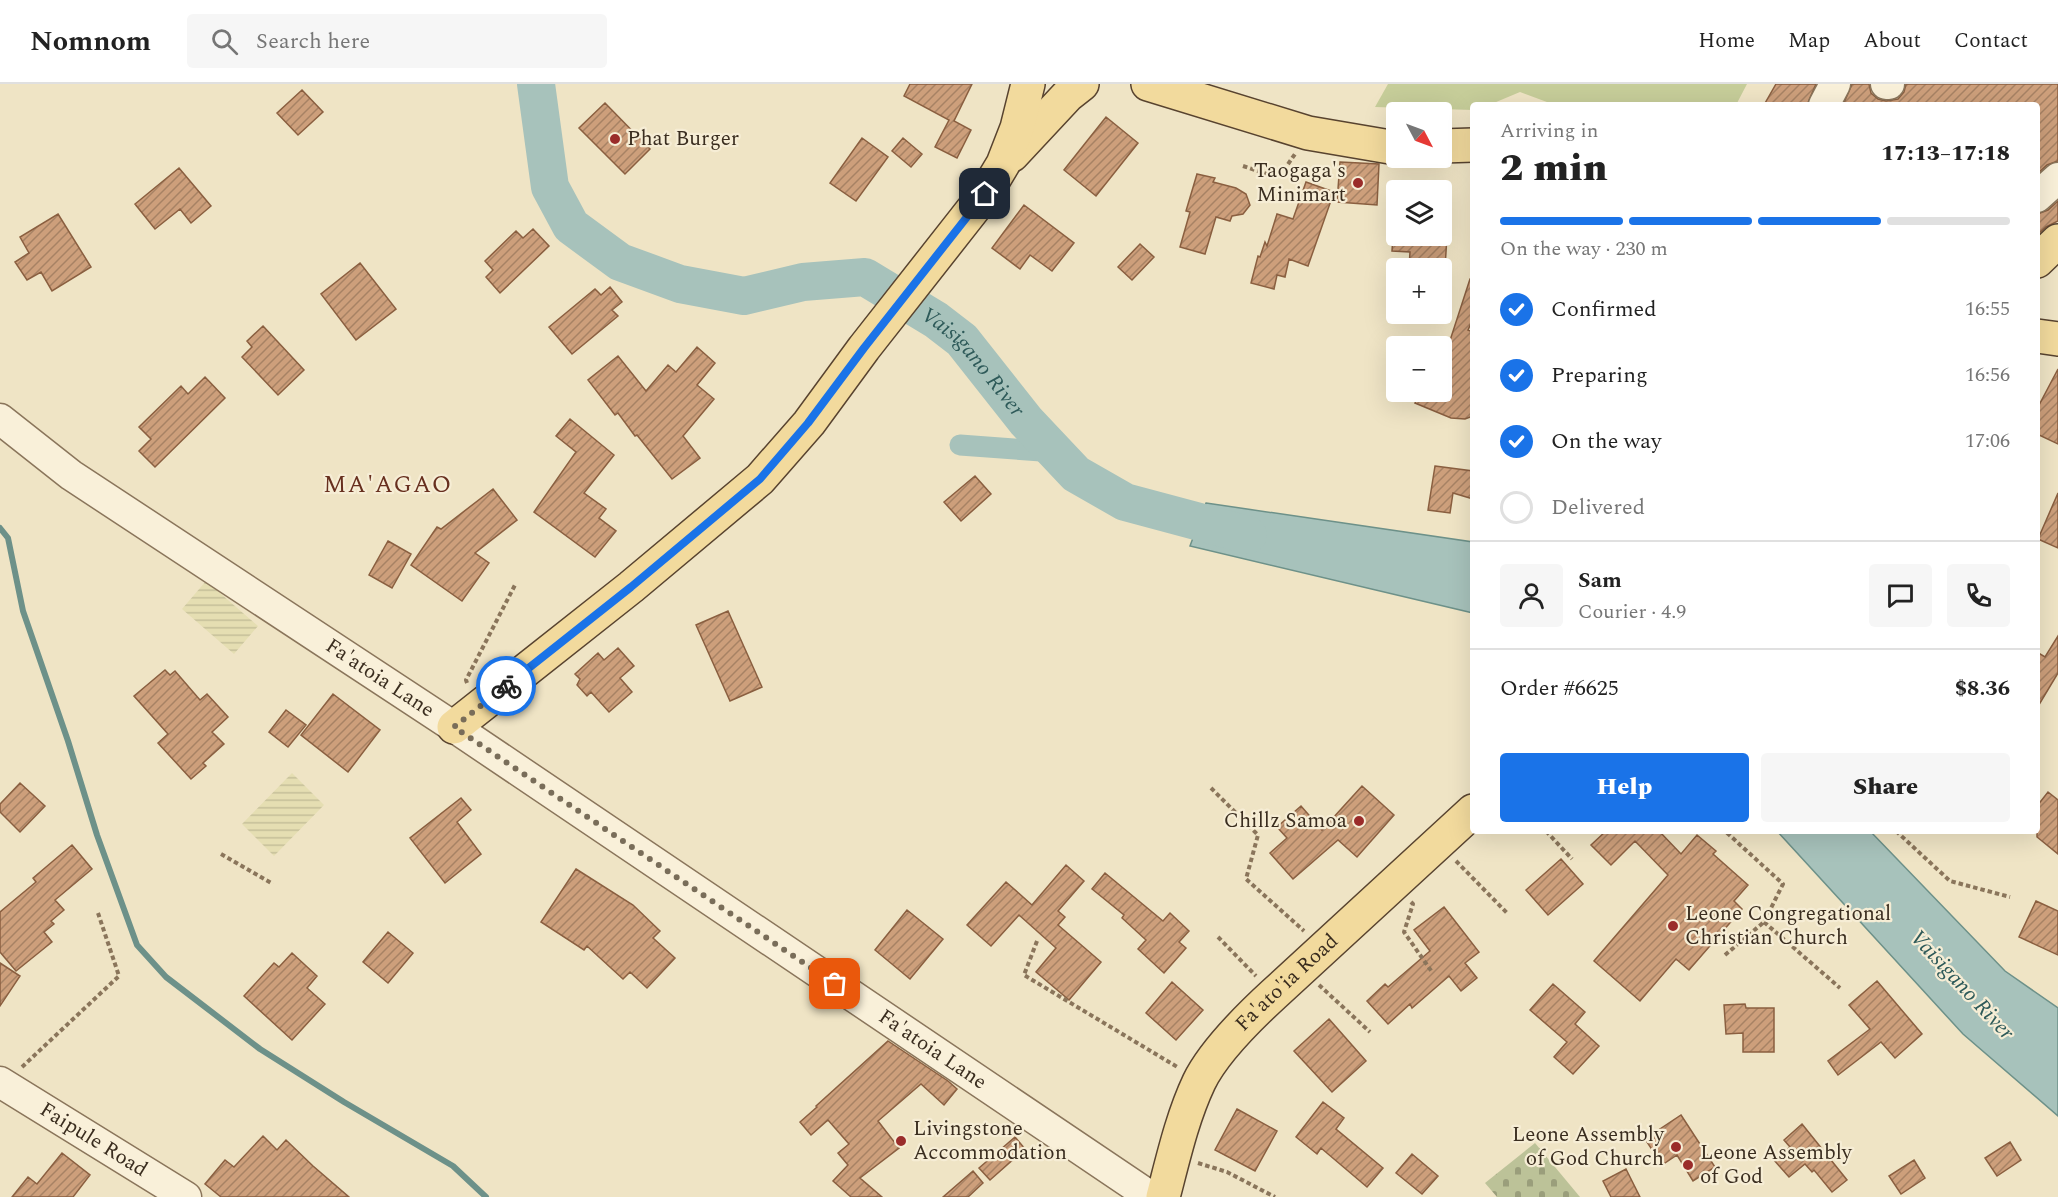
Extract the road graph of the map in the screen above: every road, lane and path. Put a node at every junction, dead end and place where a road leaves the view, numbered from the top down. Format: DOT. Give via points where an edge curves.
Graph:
graph roads {
  1 [pos="1028,84"];
  2 [pos="1083,84"];
  3 [pos="1128,84"];
  4 [pos="1835,84"];
  5 [pos="1154,87"];
  6 [pos="1826,102"];
  7 [pos="1308,133"];
  8 [pos="1470,145"];
  9 [pos="1386,146"];
  10 [pos="1452,146"];
  11 [pos="1003,164"];
  12 [pos="1243,166"];
  13 [pos="2058,178"];
  14 [pos="2040,194"];
  15 [pos="2058,241"];
  16 [pos="2040,258"];
  17 [pos="2040,336"];
  18 [pos="2058,339"];
  19 [pos="0,419"];
  20 [pos="516,583"];
  21 [pos="465,718"];
  22 [pos="1211,788"];
  23 [pos="1470,813"];
  24 [pos="1549,834"];
  25 [pos="1728,834"];
  26 [pos="1899,834"];
  27 [pos="1437,842"];
  28 [pos="221,854"];
  29 [pos="1572,859"];
  30 [pos="1394,883"];
  31 [pos="273,884"];
  32 [pos="2010,897"];
  33 [pos="98,913"];
  34 [pos="1508,914"];
  35 [pos="1764,922"];
  36 [pos="1218,938"];
  37 [pos="1037,941"];
  38 [pos="1725,956"];
  39 [pos="1312,958"];
  40 [pos="1432,972"];
  41 [pos="1840,988"];
  42 [pos="1274,994"];
  43 [pos="1370,1032"];
  44 [pos="1200,1081"];
  45 [pos="2,1083"];
  46 [pos="1174,1155"];
  47 [pos="186,1197"];
  48 [pos="1151,1197"];
  49 [pos="1163,1197"];
  50 [pos="1275,1197"];
  1 -- 11 [label="main road"];
  2 -- 11 [label="main road"];
  3 -- 5 [label="main road"];
  4 -- 6 [label="street"];
  5 -- 7 [label="main road"];
  7 -- 9 [label="main road"];
  7 -- 12 [label="path" via="1276,177"];
  8 -- 10 [label="main road"];
  11 -- 21 [label="main road" via="985,194 760,479"];
  13 -- 14 [label="street"];
  15 -- 16 [label="main road"];
  17 -- 18 [label="main road"];
  19 -- 21 [label="street, Fa'atoia Lane" via="71,475"];
  20 -- 21 [label="path" via="466,680"];
  21 -- 48 [label="street, Fa'atoia Lane"];
  22 -- 39 [label="path" via="1258,835 1246,879"];
  23 -- 27 [label="main road, Fa'ato'ia Road"];
  24 -- 29 [label="path"];
  25 -- 35 [label="path" via="1783,884"];
  26 -- 32 [label="path" via="1950,881"];
  27 -- 30 [label="main road, Fa'ato'ia Road"];
  27 -- 34 [label="path"];
  28 -- 31 [label="path"];
  30 -- 39 [label="main road, Fa'ato'ia Road"];
  30 -- 40 [label="path" via="1413,904 1404,932"];
  33 -- 45 [label="path" via="119,976"];
  35 -- 38 [label="path"];
  35 -- 41 [label="path"];
  36 -- 42 [label="path"];
  37 -- 44 [label="path" via="1024,975"];
  39 -- 42 [label="main road, Fa'ato'ia Road"];
  39 -- 43 [label="path"];
  42 -- 44 [label="main road, Fa'ato'ia Road" via="1219,1053"];
  44 -- 46 [label="main road, Fa'ato'ia Road"];
  45 -- 47 [label="street, Faipule Road"];
  46 -- 49 [label="main road, Fa'ato'ia Road"];
  46 -- 50 [label="path" via="1227,1172"];
}
